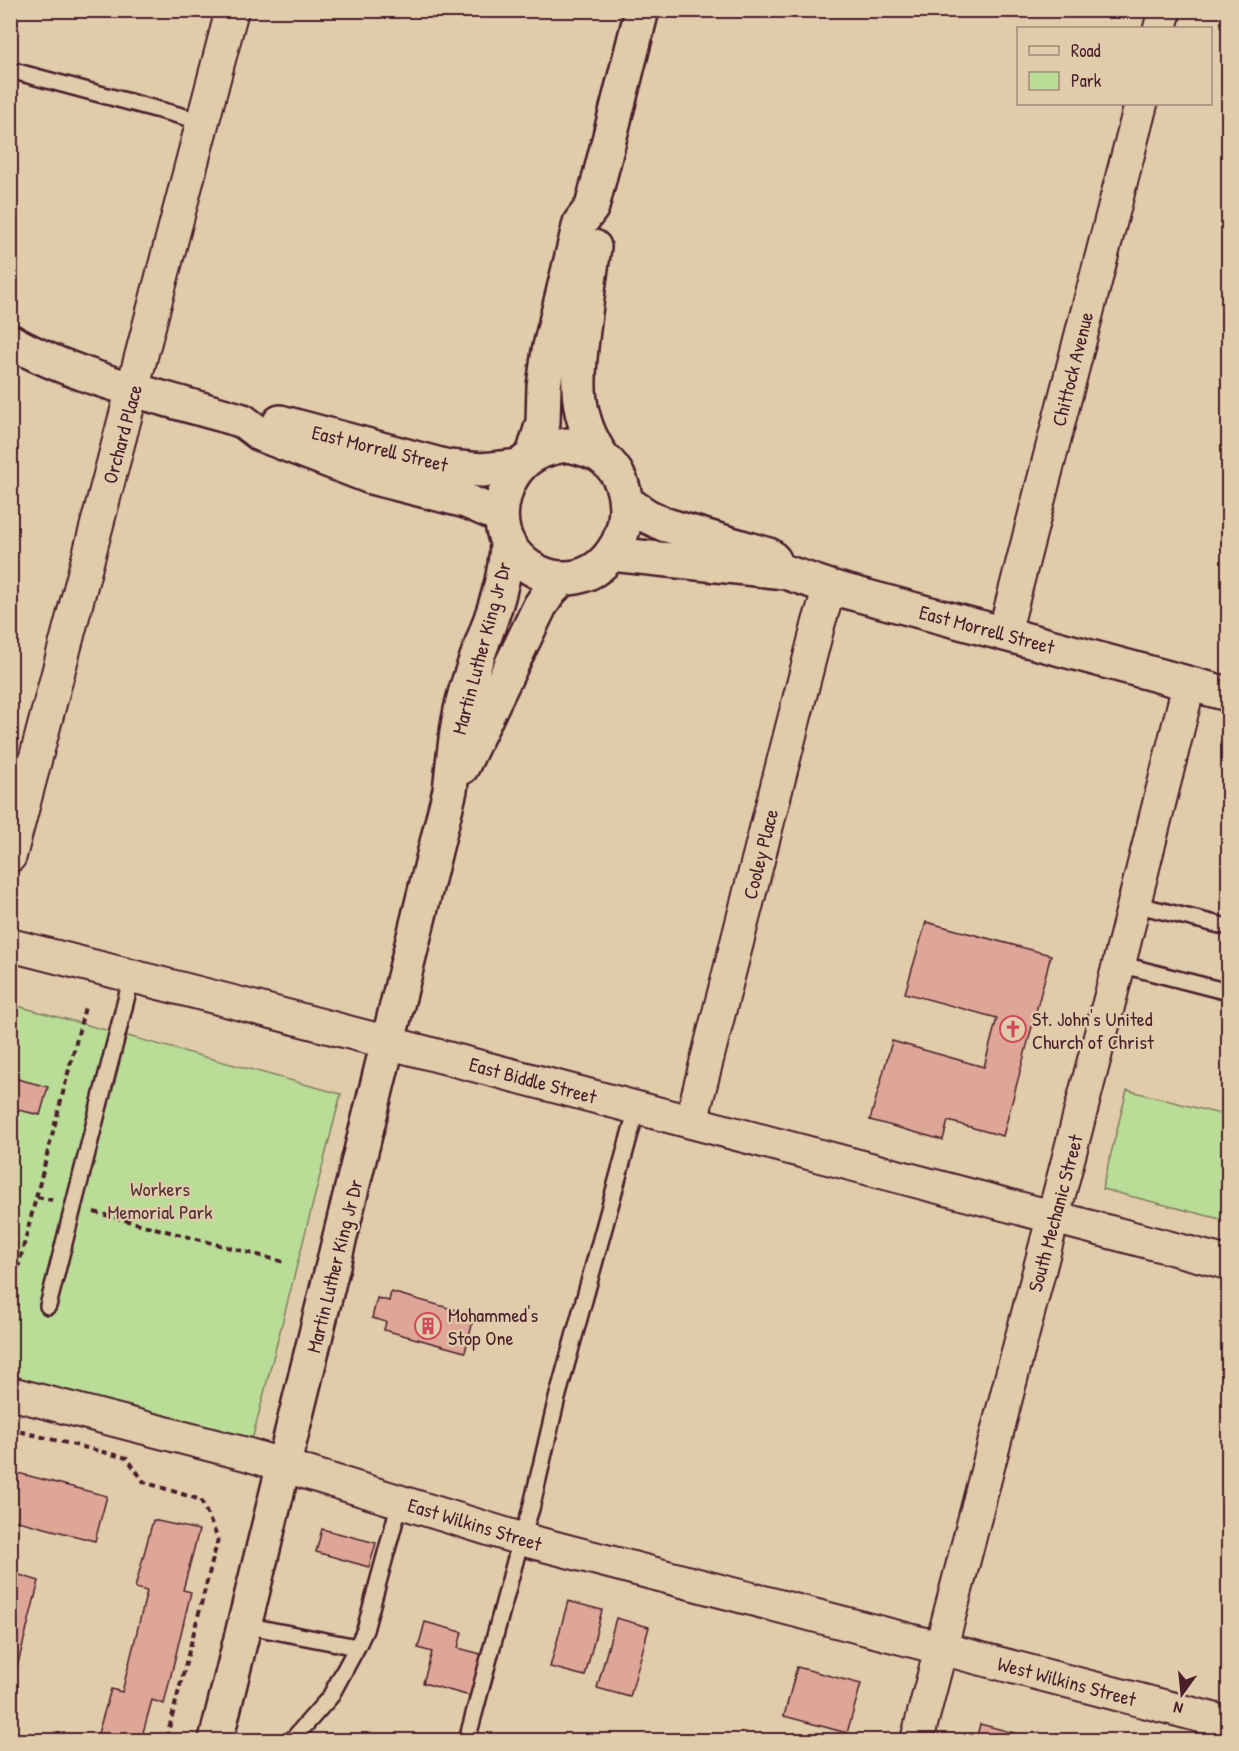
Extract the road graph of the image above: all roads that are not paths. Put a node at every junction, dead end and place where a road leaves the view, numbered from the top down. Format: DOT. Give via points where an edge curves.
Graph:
graph roads {
  1 [pos="232,10"];
  2 [pos="642,10"];
  3 [pos="1165,10"];
  4 [pos="1160,27"];
  5 [pos="10,70"];
  6 [pos="1141,105"];
  7 [pos="204,122"];
  8 [pos="592,207"];
  9 [pos="10,341"];
  10 [pos="134,389"];
  11 [pos="243,420"];
  12 [pos="603,458"];
  13 [pos="526,460"];
  14 [pos="626,502"];
  15 [pos="504,529"];
  16 [pos="611,554"];
  17 [pos="785,573"];
  18 [pos="563,578"];
  19 [pos="830,586"];
  20 [pos="1004,634"];
  21 [pos="1189,684"];
  22 [pos="1228,694"];
  23 [pos="450,790"];
  24 [pos="10,856"];
  25 [pos="1134,904"];
  26 [pos="1228,927"];
  27 [pos="10,945"];
  28 [pos="1119,964"];
  29 [pos="132,976"];
  30 [pos="1228,992"];
  31 [pos="390,1042"];
  32 [pos="637,1108"];
  33 [pos="691,1122"];
  34 [pos="1054,1218"];
  35 [pos="1228,1263"];
  36 [pos="48,1306"];
  37 [pos="10,1393"];
  38 [pos="284,1467"];
  39 [pos="400,1502"];
  40 [pos="521,1539"];
  41 [pos="244,1625"];
  42 [pos="357,1647"];
  43 [pos="941,1649"];
  44 [pos="1228,1723"];
  45 [pos="216,1740"];
  46 [pos="292,1740"];
  47 [pos="467,1740"];
  48 [pos="917,1740"];
  1 -- 7 [label="street, Orchard Place"];
  2 -- 8 [label="main road"];
  3 -- 4 [label="street"];
  5 -- 7 [label="lane"];
  6 -- 20 [label="street, Chittock Avenue"];
  7 -- 10 [label="street, Orchard Place"];
  8 -- 12 [label="main road" via="597,230 587,291 578,398 591,440"];
  8 -- 13 [label="main road" via="580,223 549,351 543,422"];
  9 -- 10 [label="main road, East Morrell Street" via="50,360"];
  10 -- 11 [label="main road, East Morrell Street"];
  10 -- 24 [label="street, Orchard Place"];
  11 -- 13 [label="main road, East Morrell Street" via="264,418 448,467 482,470"];
  11 -- 15 [label="main road, East Morrell Street" via="260,434 371,477 466,501"];
  12 -- 13 [label="main road" via="569,445 553,447"];
  12 -- 14 [label="main road" via="619,477"];
  13 -- 15 [label="main road" via="505,492"];
  14 -- 16 [label="main road" via="624,528"];
  14 -- 17 [label="main road, East Morrell Street" via="666,525 769,555"];
  15 -- 18 [label="main road" via="516,556 532,570"];
  15 -- 23 [label="main road, Martin Luther King Jr Dr" via="505,567 464,696"];
  16 -- 17 [label="main road, East Morrell Street"];
  16 -- 18 [label="main road" via="591,571"];
  17 -- 19 [label="main road, East Morrell Street"];
  18 -- 23 [label="main road, Martin Luther King Jr Dr" via="540,606"];
  19 -- 20 [label="main road, East Morrell Street"];
  19 -- 33 [label="street, Cooley Place"];
  20 -- 21 [label="main road, East Morrell Street"];
  21 -- 22 [label="main road, East Morrell Street"];
  21 -- 25 [label="street, South Mechanic Street"];
  23 -- 31 [label="main road, Martin Luther King Jr Dr"];
  25 -- 26 [label="lane"];
  25 -- 28 [label="street, South Mechanic Street"];
  27 -- 29 [label="street, East Biddle Street"];
  28 -- 30 [label="lane"];
  28 -- 34 [label="street, South Mechanic Street"];
  29 -- 31 [label="street, East Biddle Street"];
  29 -- 36 [label="lane"];
  31 -- 32 [label="street, East Biddle Street"];
  31 -- 38 [label="main road, Martin Luther King Jr Dr"];
  32 -- 33 [label="street, East Biddle Street"];
  32 -- 40 [label="lane"];
  33 -- 34 [label="street, East Biddle Street"];
  34 -- 35 [label="street, East Biddle Street"];
  34 -- 43 [label="street, South Mechanic Street"];
  37 -- 38 [label="street, East Wilkins Street"];
  38 -- 39 [label="street, East Wilkins Street"];
  38 -- 41 [label="main road, Martin Luther King Jr Dr"];
  39 -- 40 [label="street, East Wilkins Street"];
  39 -- 42 [label="lane"];
  40 -- 43 [label="street, East Wilkins Street"];
  40 -- 47 [label="lane"];
  41 -- 42 [label="lane"];
  41 -- 45 [label="main road, Martin Luther King Jr Dr"];
  42 -- 46 [label="lane" via="330,1697"];
  43 -- 44 [label="street, West Wilkins Street"];
  43 -- 48 [label="street, South Mechanic Street"];
}
